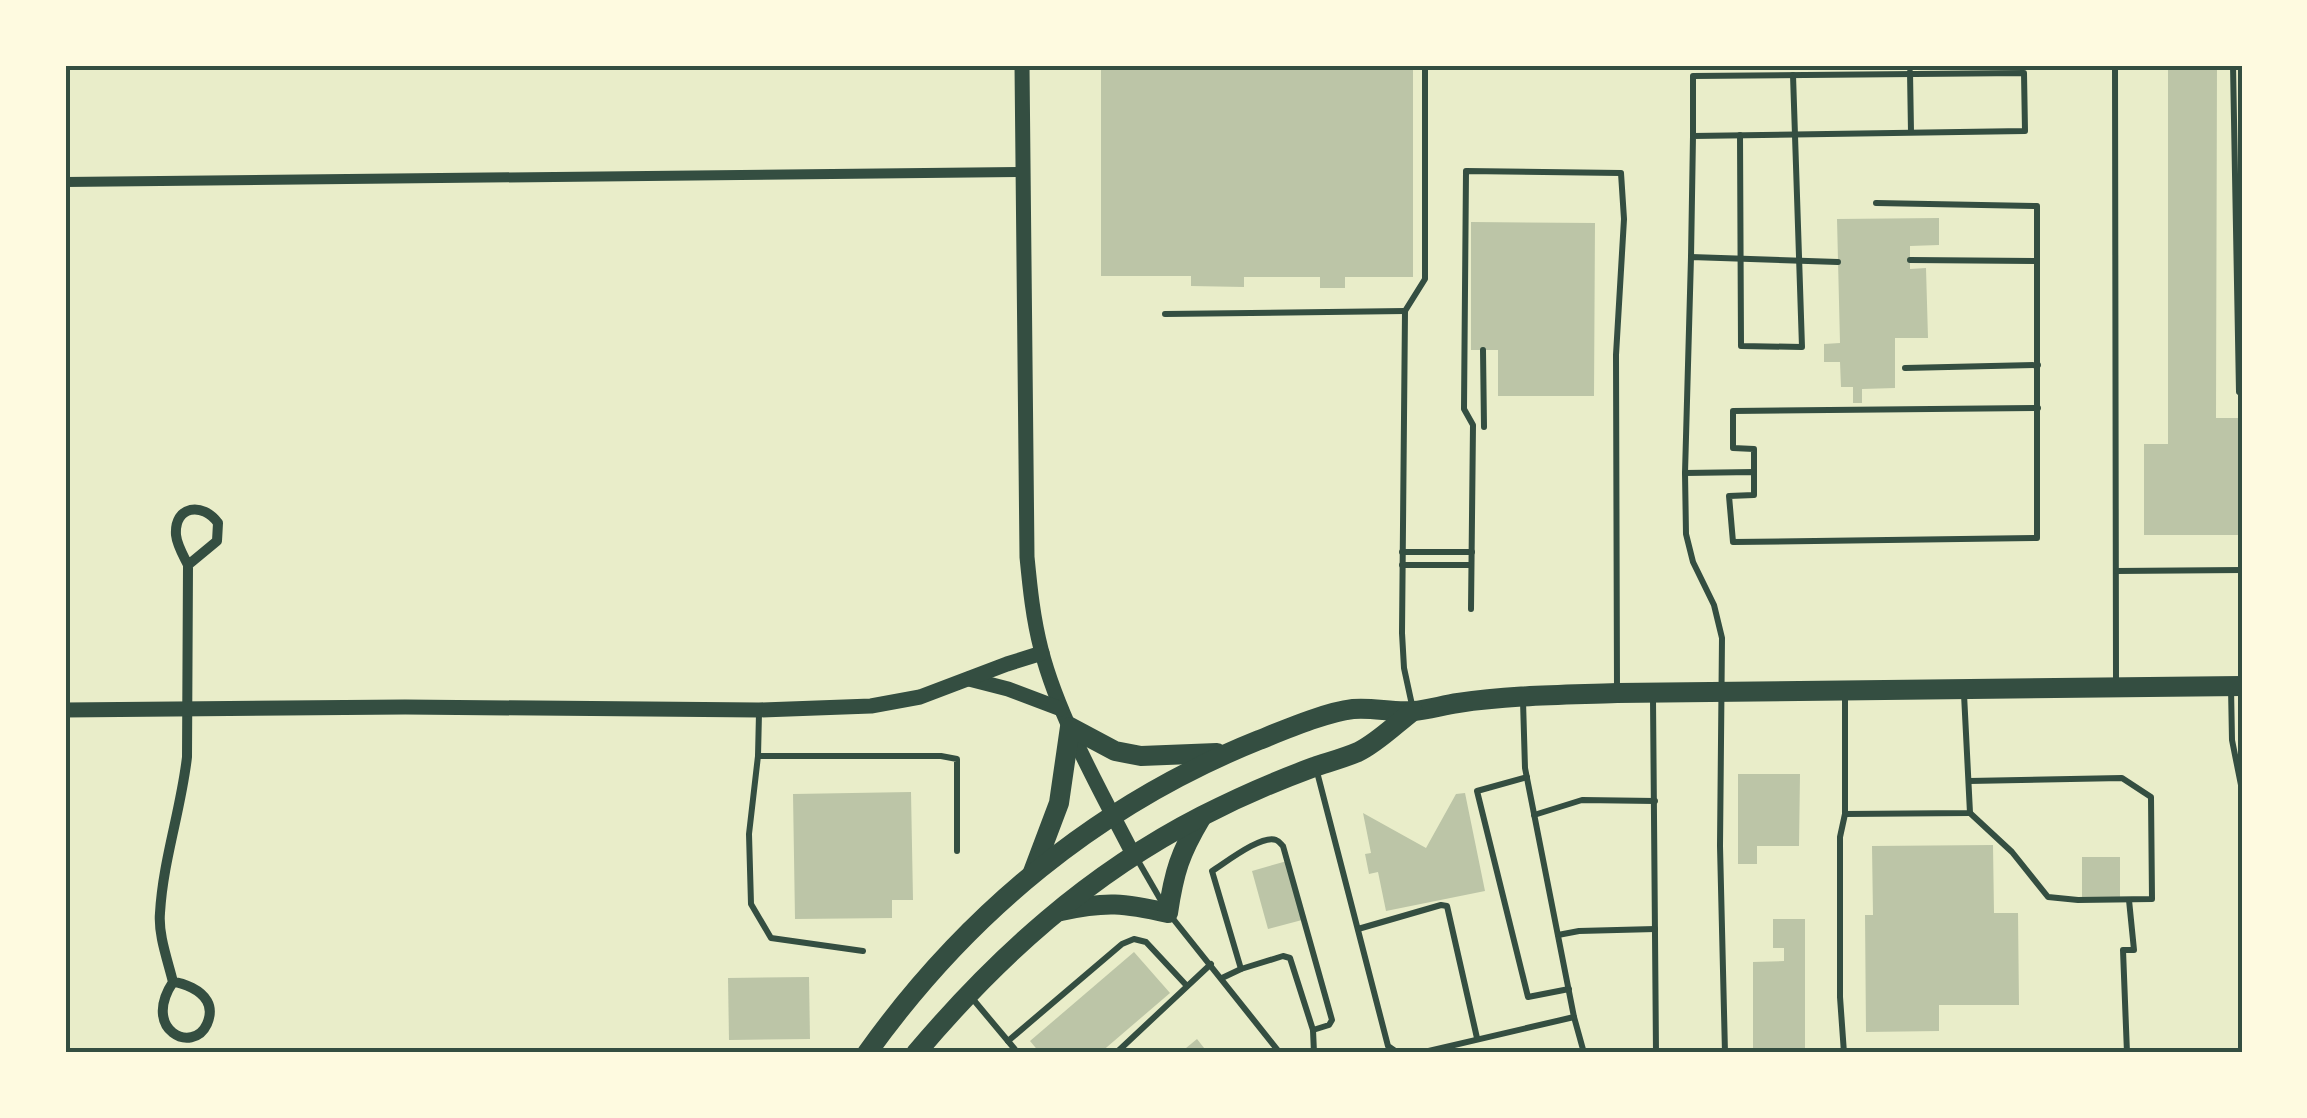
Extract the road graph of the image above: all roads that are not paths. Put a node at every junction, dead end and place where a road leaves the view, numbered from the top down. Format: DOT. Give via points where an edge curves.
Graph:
graph roads {
  1 [pos="1022,65"];
  2 [pos="1425,65"];
  3 [pos="2115,65"];
  4 [pos="2232,65"];
  5 [pos="1910,72"];
  6 [pos="1793,74"];
  7 [pos="1911,132"];
  8 [pos="1794,134"];
  9 [pos="1740,135"];
  10 [pos="1693,136"];
  11 [pos="1022,172"];
  12 [pos="65,182"];
  13 [pos="1876,203"];
  14 [pos="1691,257"];
  15 [pos="1741,259"];
  16 [pos="1800,260"];
  17 [pos="1910,260"];
  18 [pos="2037,261"];
  19 [pos="1838,262"];
  20 [pos="1405,311"];
  21 [pos="1165,314"];
  22 [pos="1483,350"];
  23 [pos="2038,365"];
  24 [pos="1906,368"];
  25 [pos="2242,394"];
  26 [pos="2038,408"];
  27 [pos="1484,427"];
  28 [pos="1754,472"];
  29 [pos="1685,473"];
  30 [pos="1402,552"];
  31 [pos="1472,552"];
  32 [pos="188,564"];
  33 [pos="1402,565"];
  34 [pos="1472,565"];
  35 [pos="2242,570"];
  36 [pos="2116,571"];
  37 [pos="1471,610"];
  38 [pos="1042,653"];
  39 [pos="970,679"];
  40 [pos="2236,686"];
  41 [pos="1964,688"];
  42 [pos="2116,688"];
  43 [pos="1844,690"];
  44 [pos="1722,691"];
  45 [pos="1618,692"];
  46 [pos="1653,692"];
  47 [pos="1523,696"];
  48 [pos="187,708"];
  49 [pos="65,710"];
  50 [pos="759,710"];
  51 [pos="1413,711"];
  52 [pos="1066,718"];
  53 [pos="1229,752"];
  54 [pos="758,756"];
  55 [pos="1316,767"];
  56 [pos="1527,777"];
  57 [pos="1969,781"];
  58 [pos="2242,790"];
  59 [pos="1655,800"];
  60 [pos="1970,813"];
  61 [pos="1846,814"];
  62 [pos="1112,815"];
  63 [pos="1202,816"];
  64 [pos="1534,816"];
  65 [pos="957,851"];
  66 [pos="1134,854"];
  67 [pos="1034,872"];
  68 [pos="2128,900"];
  69 [pos="1054,913"];
  70 [pos="1168,913"];
  71 [pos="1358,929"];
  72 [pos="1655,929"];
  73 [pos="1558,934"];
  74 [pos="863,951"];
  75 [pos="1210,964"];
  76 [pos="1240,969"];
  77 [pos="1222,978"];
  78 [pos="173,982"];
  79 [pos="1187,986"];
  80 [pos="1569,989"];
  81 [pos="968,994"];
  82 [pos="1574,1017"];
  83 [pos="1313,1030"];
  84 [pos="1477,1038"];
  85 [pos="1008,1041"];
  86 [pos="867,1053"];
  87 [pos="916,1053"];
  88 [pos="1018,1053"];
  89 [pos="1116,1053"];
  90 [pos="1280,1053"];
  91 [pos="1314,1053"];
  92 [pos="1398,1053"];
  93 [pos="1420,1053"];
  94 [pos="1584,1053"];
  95 [pos="1656,1053"];
  96 [pos="1724,1053"];
  97 [pos="1844,1053"];
  98 [pos="2127,1053"];
  1 -- 11 [label="street"];
  2 -- 20 [label="lane" via="1425,279"];
  3 -- 36 [label="lane"];
  4 -- 25 [label="lane"];
  5 -- 6 [label="lane"];
  5 -- 7 [label="lane"];
  5 -- 7 [label="lane" via="2024,72 2025,131"];
  6 -- 8 [label="lane"];
  6 -- 10 [label="lane" via="1693,76"];
  7 -- 8 [label="lane"];
  8 -- 9 [label="lane"];
  8 -- 16 [label="lane"];
  9 -- 10 [label="lane"];
  9 -- 15 [label="lane"];
  10 -- 14 [label="lane"];
  11 -- 12 [label="street"];
  11 -- 38 [label="street" via="1027,556"];
  13 -- 18 [label="lane" via="2037,206"];
  14 -- 15 [label="lane"];
  14 -- 29 [label="lane"];
  15 -- 16 [label="lane"];
  15 -- 16 [label="lane" via="1741,346 1802,347"];
  16 -- 19 [label="lane"];
  17 -- 18 [label="lane"];
  18 -- 23 [label="lane"];
  20 -- 21 [label="lane"];
  20 -- 30 [label="lane"];
  22 -- 27 [label="lane"];
  23 -- 24 [label="lane"];
  23 -- 26 [label="lane"];
  26 -- 28 [label="lane" via="1732,410 1732,448 1754,449"];
  26 -- 28 [label="lane" via="2037,538 1733,542 1729,496 1754,495"];
  28 -- 29 [label="lane"];
  29 -- 44 [label="lane" via="1686,534 1722,638"];
  30 -- 31 [label="lane"];
  30 -- 33 [label="lane"];
  31 -- 34 [label="lane"];
  31 -- 45 [label="lane" via="1473,425 1464,409 1466,171 1621,173"];
  32 -- 32 [label="street" via="217,541 218,523 205,510 186,510 176,526"];
  32 -- 48 [label="street"];
  33 -- 34 [label="lane"];
  33 -- 51 [label="lane" via="1404,668"];
  34 -- 37 [label="lane"];
  35 -- 36 [label="lane"];
  36 -- 42 [label="lane"];
  38 -- 39 [label="street"];
  38 -- 52 [label="street"];
  39 -- 50 [label="street" via="896,703"];
  39 -- 52 [label="street" via="1008,689"];
  40 -- 42 [label="main road"];
  40 -- 58 [label="lane" via="2232,740"];
  41 -- 42 [label="main road"];
  41 -- 43 [label="main road"];
  41 -- 57 [label="lane"];
  43 -- 44 [label="main road"];
  43 -- 61 [label="lane"];
  44 -- 46 [label="main road"];
  44 -- 96 [label="lane"];
  45 -- 46 [label="main road"];
  45 -- 47 [label="main road"];
  46 -- 59 [label="lane"];
  47 -- 51 [label="main road"];
  47 -- 56 [label="lane"];
  48 -- 49 [label="street"];
  48 -- 50 [label="street"];
  48 -- 78 [label="street" via="183,788 159,917"];
  50 -- 54 [label="lane"];
  51 -- 53 [label="main road" via="1352,709"];
  51 -- 55 [label="main road" via="1362,750"];
  52 -- 53 [label="main road" via="1115,750 1141,756"];
  52 -- 62 [label="street"];
  52 -- 67 [label="main road" via="1058,803"];
  53 -- 62 [label="main road"];
  54 -- 65 [label="lane" via="957,760"];
  54 -- 74 [label="lane" via="751,904 771,938"];
  55 -- 63 [label="main road"];
  55 -- 71 [label="lane"];
  56 -- 64 [label="lane"];
  56 -- 80 [label="lane" via="1477,791 1528,997"];
  57 -- 60 [label="lane"];
  57 -- 68 [label="lane" via="2122,778 2151,797 2152,900"];
  59 -- 64 [label="lane" via="1582,800"];
  59 -- 72 [label="lane"];
  60 -- 61 [label="lane"];
  60 -- 68 [label="lane" via="2048,897"];
  61 -- 97 [label="lane" via="1840,837"];
  62 -- 66 [label="street"];
  62 -- 67 [label="main road"];
  63 -- 66 [label="main road"];
  63 -- 70 [label="main road" via="1184,847"];
  64 -- 73 [label="lane"];
  66 -- 69 [label="main road"];
  66 -- 70 [label="lane"];
  67 -- 86 [label="main road" via="942,958"];
  68 -- 98 [label="lane" via="2134,950 2123,950"];
  69 -- 70 [label="main road" via="1096,903"];
  69 -- 81 [label="main road"];
  70 -- 75 [label="lane"];
  71 -- 84 [label="lane" via="1447,906"];
  71 -- 92 [label="lane" via="1388,1046"];
  72 -- 73 [label="lane"];
  72 -- 95 [label="lane"];
  73 -- 80 [label="lane"];
  75 -- 77 [label="lane"];
  75 -- 79 [label="lane"];
  76 -- 77 [label="lane"];
  76 -- 83 [label="lane" via="1290,958"];
  76 -- 83 [label="lane" via="1212,871 1264,840 1278,840 1332,1020"];
  77 -- 90 [label="lane"];
  78 -- 78 [label="street" via="160,1010 164,1023 178,1035 197,1036 209,1006 190,986"];
  79 -- 85 [label="lane" via="1146,942 1134,940"];
  79 -- 89 [label="lane"];
  80 -- 82 [label="lane"];
  81 -- 85 [label="lane"];
  81 -- 87 [label="main road"];
  82 -- 84 [label="lane"];
  82 -- 94 [label="lane"];
  83 -- 91 [label="lane"];
  84 -- 93 [label="lane"];
  85 -- 88 [label="lane"];
}
